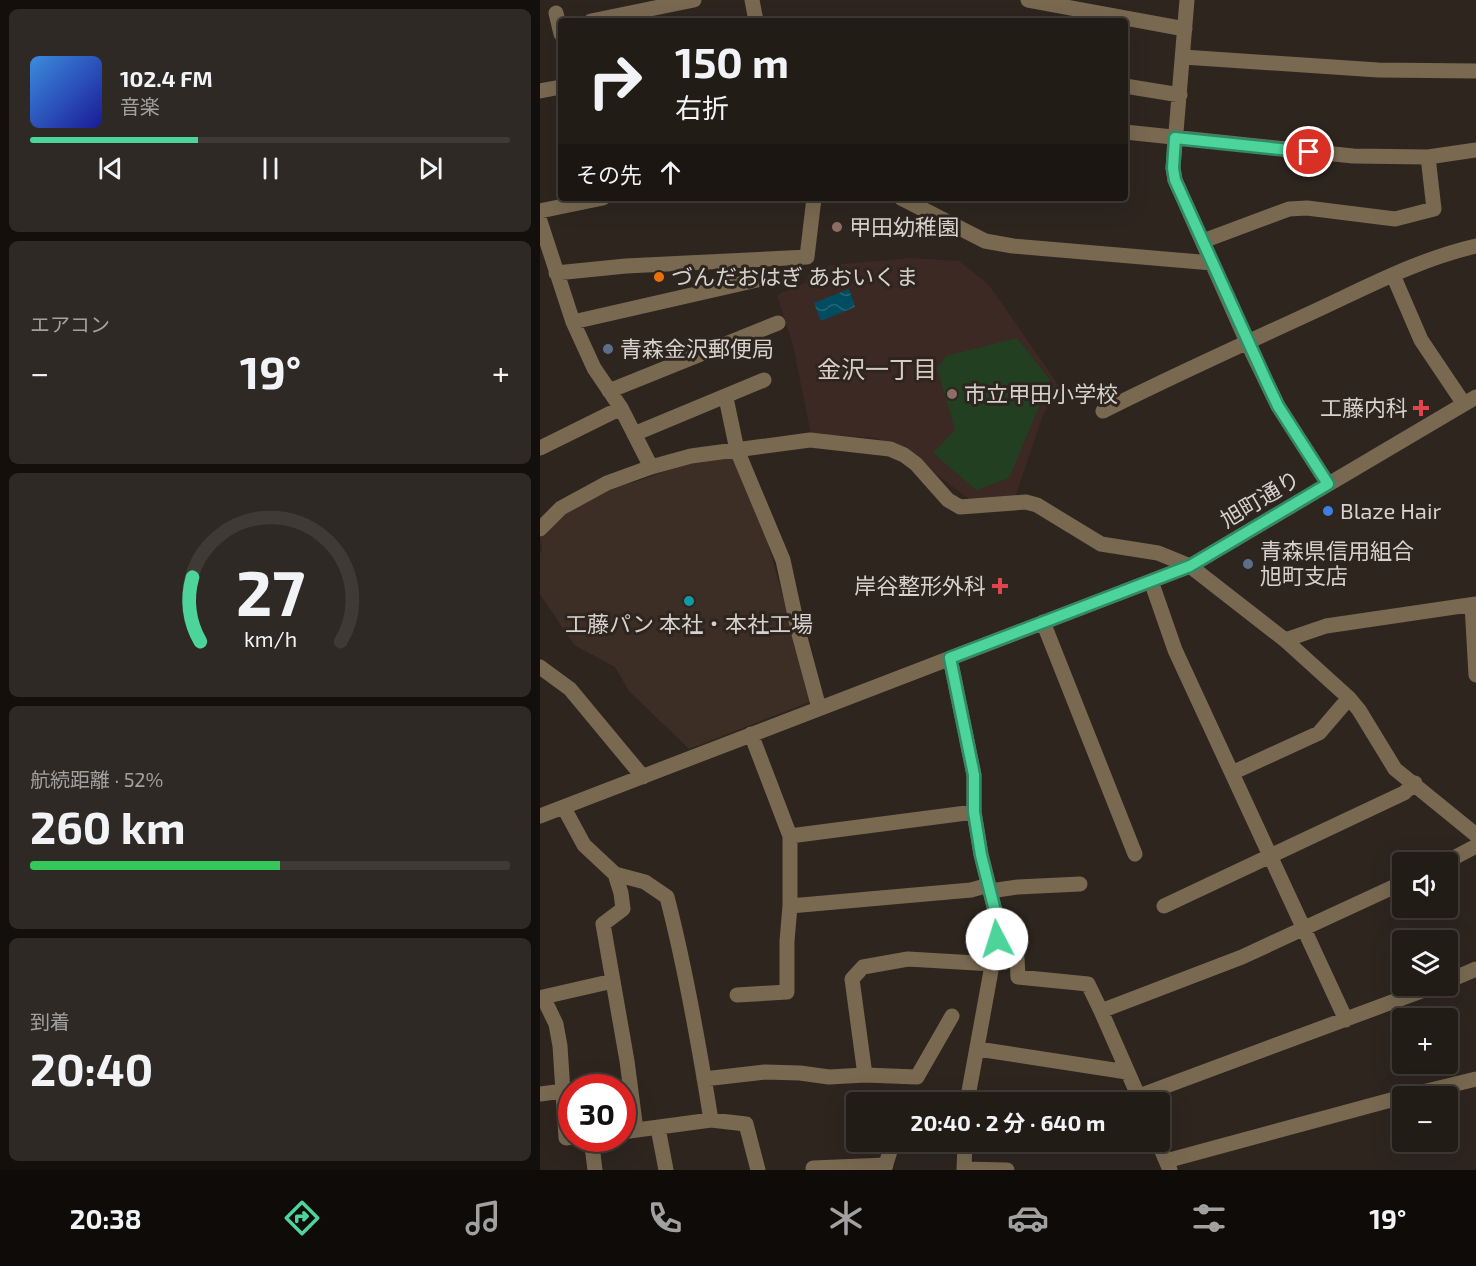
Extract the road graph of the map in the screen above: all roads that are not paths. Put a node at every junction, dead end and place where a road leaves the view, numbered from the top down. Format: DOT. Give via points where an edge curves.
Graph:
graph roads {
  1 [pos="694,0"];
  2 [pos="752,0"];
  3 [pos="1028,0"];
  4 [pos="1187,0"];
  5 [pos="606,18"];
  6 [pos="755,18"];
  7 [pos="1125,18"];
  8 [pos="1128,18"];
  9 [pos="1185,29"];
  10 [pos="1183,57"];
  11 [pos="1476,71"];
  12 [pos="1128,86"];
  13 [pos="558,88"];
  14 [pos="540,91"];
  15 [pos="1180,95"];
  16 [pos="1128,132"];
  17 [pos="1175,138"];
  18 [pos="1476,150"];
  19 [pos="1428,157"];
  20 [pos="588,201"];
  21 [pos="814,201"];
  22 [pos="907,201"];
  23 [pos="540,211"];
  24 [pos="540,221"];
  25 [pos="1203,241"];
  26 [pos="1476,246"];
  27 [pos="1212,263"];
  28 [pos="556,273"];
  29 [pos="1393,275"];
  30 [pos="757,280"];
  31 [pos="573,322"];
  32 [pos="778,323"];
  33 [pos="1247,342"];
  34 [pos="764,380"];
  35 [pos="609,391"];
  36 [pos="726,398"];
  37 [pos="1470,400"];
  38 [pos="621,408"];
  39 [pos="1103,411"];
  40 [pos="634,434"];
  41 [pos="540,448"];
  42 [pos="737,450"];
  43 [pos="651,467"];
  44 [pos="1328,484"];
  45 [pos="540,529"];
  46 [pos="1190,566"];
  47 [pos="1151,581"];
  48 [pos="1474,605"];
  49 [pos="1043,622"];
  50 [pos="1285,640"];
  51 [pos="950,658"];
  52 [pos="540,667"];
  53 [pos="1476,675"];
  54 [pos="1349,698"];
  55 [pos="819,708"];
  56 [pos="751,734"];
  57 [pos="1232,773"];
  58 [pos="643,777"];
  59 [pos="1415,783"];
  60 [pos="564,808"];
  61 [pos="974,812"];
  62 [pos="540,816"];
  63 [pos="1476,835"];
  64 [pos="790,836"];
  65 [pos="1476,846"];
  66 [pos="1136,854"];
  67 [pos="1458,856"];
  68 [pos="1271,857"];
  69 [pos="615,874"];
  70 [pos="1080,884"];
  71 [pos="1392,887"];
  72 [pos="990,888"];
  73 [pos="790,906"];
  74 [pos="1164,906"];
  75 [pos="1303,928"];
  76 [pos="997,939"];
  77 [pos="993,964"];
  78 [pos="1476,969"];
  79 [pos="1458,977"];
  80 [pos="613,981"];
  81 [pos="737,995"];
  82 [pos="1409,996"];
  83 [pos="1101,1011"];
  84 [pos="951,1016"];
  85 [pos="1346,1020"];
  86 [pos="978,1049"];
  87 [pos="1127,1072"];
  88 [pos="561,1074"];
  89 [pos="627,1074"];
  90 [pos="865,1076"];
  91 [pos="704,1079"];
  92 [pos="1476,1079"];
  93 [pos="1448,1086"];
  94 [pos="558,1092"];
  95 [pos="969,1092"];
  96 [pos="1137,1092"];
  97 [pos="1158,1092"];
  98 [pos="540,1094"];
  99 [pos="1392,1101"];
  100 [pos="711,1120"];
  101 [pos="658,1128"];
  102 [pos="636,1130"];
  103 [pos="593,1152"];
  104 [pos="890,1152"];
  105 [pos="965,1152"];
  106 [pos="1162,1152"];
  107 [pos="1168,1166"];
  108 [pos="813,1168"];
  109 [pos="885,1168"];
  110 [pos="595,1170"];
  111 [pos="666,1170"];
  112 [pos="758,1170"];
  113 [pos="964,1170"];
  114 [pos="1007,1170"];
  1 -- 5 [label="street"];
  2 -- 6 [label="street"];
  3 -- 7 [label="street"];
  4 -- 9 [label="street"];
  8 -- 9 [label="street"];
  9 -- 10 [label="street"];
  10 -- 11 [label="street" via="1378,70"];
  10 -- 15 [label="street"];
  12 -- 15 [label="street"];
  13 -- 14 [label="street"];
  15 -- 17 [label="street"];
  16 -- 17 [label="street"];
  17 -- 19 [label="street" via="1353,156"];
  17 -- 25 [label="street" via="1175,180"];
  18 -- 19 [label="street"];
  19 -- 25 [label="street" via="1434,209 1395,219 1289,209"];
  20 -- 23 [label="street"];
  21 -- 28 [label="street" via="807,258"];
  22 -- 27 [label="street" via="985,241"];
  24 -- 28 [label="street"];
  25 -- 27 [label="street"];
  26 -- 29 [label="street" via="1446,253"];
  27 -- 33 [label="street"];
  28 -- 31 [label="street"];
  29 -- 33 [label="street"];
  29 -- 37 [label="street" via="1421,340"];
  30 -- 31 [label="street"];
  31 -- 35 [label="street"];
  32 -- 35 [label="street"];
  33 -- 39 [label="street"];
  33 -- 44 [label="street" via="1278,406"];
  34 -- 36 [label="street"];
  35 -- 38 [label="street"];
  36 -- 40 [label="street"];
  36 -- 42 [label="street"];
  37 -- 44 [label="street, 旭町通り"];
  38 -- 40 [label="street"];
  38 -- 41 [label="street"];
  40 -- 43 [label="street"];
  42 -- 43 [label="street" via="691,456"];
  42 -- 46 [label="street" via="810,440 890,448 916,464 948,500 960,507 1026,502 1101,544 1158,553"];
  42 -- 55 [label="street" via="783,560"];
  43 -- 45 [label="street" via="607,483 561,508"];
  44 -- 46 [label="street, 旭町通り"];
  46 -- 47 [label="street, 旭町通り"];
  46 -- 50 [label="street"];
  47 -- 49 [label="street, 旭町通り"];
  47 -- 57 [label="street" via="1175,650"];
  48 -- 50 [label="street" via="1326,626"];
  48 -- 53 [label="street"];
  49 -- 51 [label="street, 旭町通り"];
  49 -- 66 [label="street"];
  50 -- 54 [label="street"];
  51 -- 55 [label="street, 旭町通り"];
  51 -- 61 [label="street" via="974,775"];
  52 -- 58 [label="street" via="570,689"];
  54 -- 57 [label="street" via="1319,733"];
  54 -- 59 [label="street" via="1395,768"];
  55 -- 56 [label="street, 旭町通り"];
  56 -- 58 [label="street, 旭町通り"];
  56 -- 64 [label="street"];
  57 -- 68 [label="street"];
  58 -- 60 [label="street, 旭町通り"];
  59 -- 63 [label="street"];
  59 -- 68 [label="street" via="1404,793"];
  60 -- 62 [label="street, 旭町通り"];
  60 -- 69 [label="street" via="584,846"];
  61 -- 64 [label="street"];
  61 -- 72 [label="street"];
  64 -- 73 [label="street"];
  65 -- 67 [label="street"];
  68 -- 74 [label="street"];
  68 -- 75 [label="street"];
  69 -- 80 [label="street" via="623,909 603,924"];
  69 -- 91 [label="street" via="645,882 667,897"];
  70 -- 72 [label="street"];
  71 -- 75 [label="street"];
  72 -- 73 [label="street"];
  72 -- 76 [label="street" via="999,927"];
  73 -- 81 [label="street" via="788,992"];
  75 -- 83 [label="street" via="1242,957"];
  75 -- 85 [label="street"];
  76 -- 77 [label="street"];
  76 -- 83 [label="street" via="1011,938 1018,977 1088,984"];
  77 -- 86 [label="street"];
  77 -- 90 [label="street" via="908,959 863,967 852,979"];
  78 -- 79 [label="street"];
  80 -- 88 [label="street" via="543,997 556,1024"];
  80 -- 89 [label="street"];
  82 -- 85 [label="street"];
  83 -- 87 [label="street"];
  84 -- 90 [label="street" via="917,1077"];
  85 -- 97 [label="street"];
  86 -- 87 [label="street"];
  86 -- 95 [label="street"];
  87 -- 96 [label="street"];
  90 -- 91 [label="street" via="765,1072"];
  91 -- 100 [label="street"];
  92 -- 93 [label="street"];
  94 -- 98 [label="street"];
  99 -- 107 [label="street"];
  100 -- 101 [label="street"];
  100 -- 112 [label="street" via="746,1124"];
  101 -- 102 [label="street"];
  101 -- 111 [label="street"];
  103 -- 110 [label="street"];
  104 -- 109 [label="street"];
  105 -- 113 [label="street"];
  106 -- 107 [label="street"];
  108 -- 109 [label="street"];
  113 -- 114 [label="street"];
}
